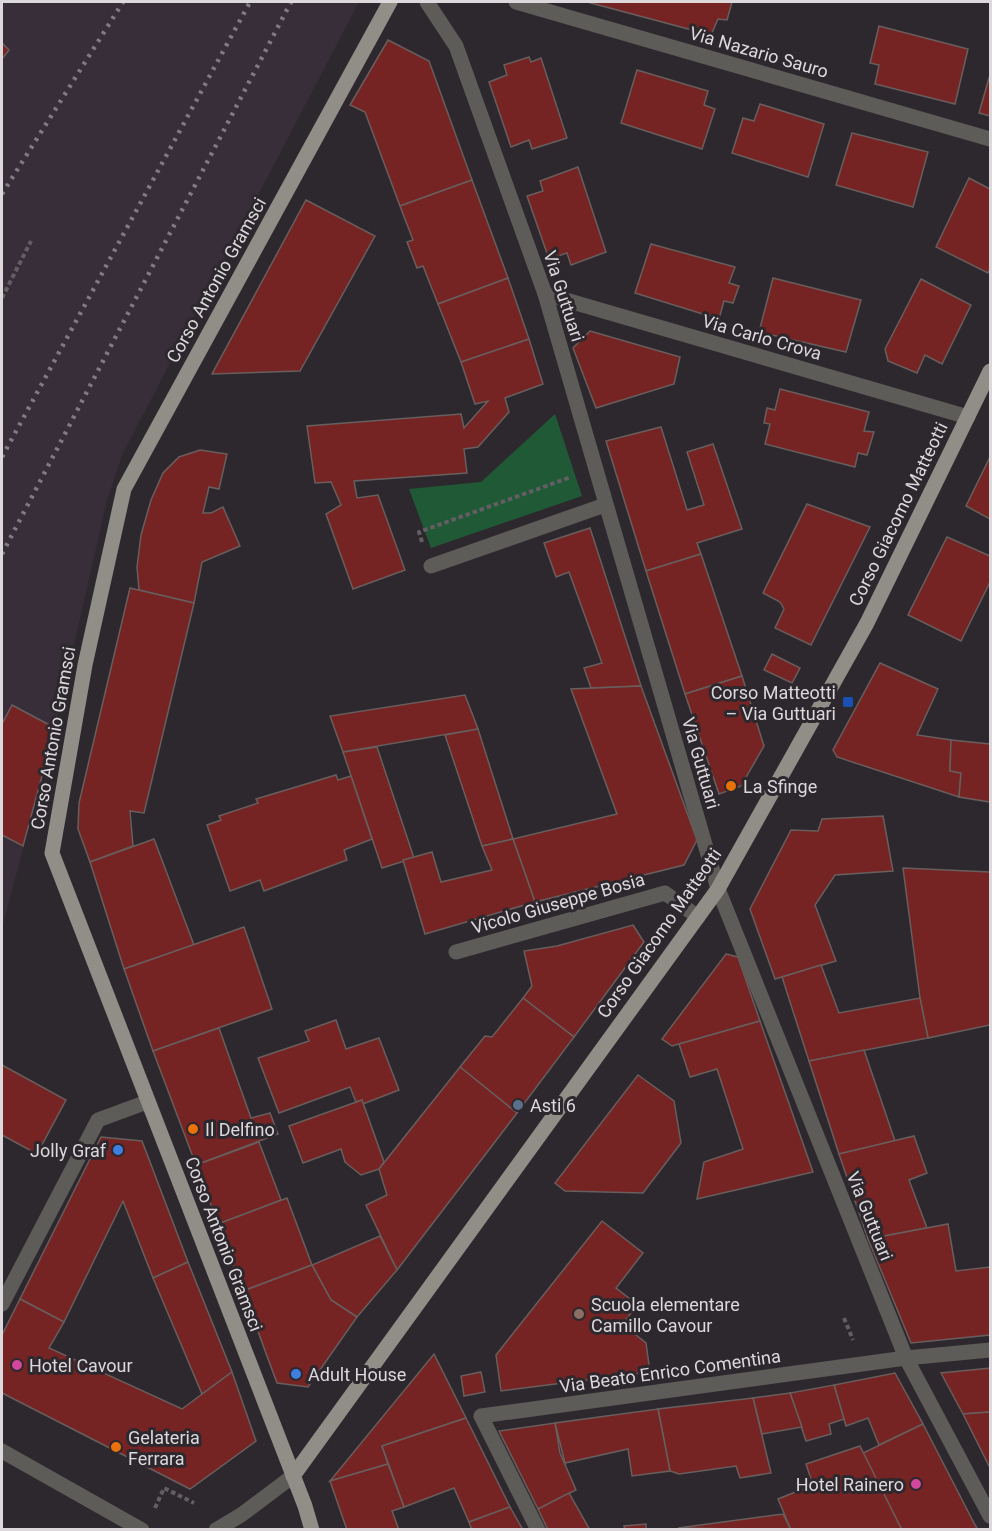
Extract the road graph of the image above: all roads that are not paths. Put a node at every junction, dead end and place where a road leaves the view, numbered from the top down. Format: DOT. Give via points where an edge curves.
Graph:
graph roads {
  1 [pos="390,2"];
  2 [pos="427,2"];
  3 [pos="516,2"];
  4 [pos="990,139"];
  5 [pos="545,294"];
  6 [pos="990,371"];
  7 [pos="968,417"];
  8 [pos="605,505"];
  9 [pos="431,566"];
  10 [pos="718,889"];
  11 [pos="698,917"];
  12 [pos="456,952"];
  13 [pos="147,1102"];
  14 [pos="2,1304"];
  15 [pos="990,1350"];
  16 [pos="906,1358"];
  17 [pos="2,1451"];
  18 [pos="293,1476"];
  19 [pos="305,1506"];
  20 [pos="990,1516"];
  21 [pos="142,1530"];
  22 [pos="216,1530"];
  23 [pos="299,1530"];
  24 [pos="312,1530"];
  25 [pos="538,1530"];
  1 -- 13 [label="main road, Corso Antonio Gramsci" via="124,489 90,643 52,853"];
  2 -- 5 [label="street, Via Guttuari" via="456,46"];
  3 -- 4 [label="street, Via Nazario Sauro"];
  5 -- 7 [label="street, Via Carlo Crova"];
  5 -- 8 [label="street, Via Guttuari"];
  6 -- 7 [label="main road, Corso Giacomo Matteotti"];
  7 -- 10 [label="main road, Corso Giacomo Matteotti" via="867,623"];
  8 -- 9 [label="street"];
  8 -- 10 [label="street, Via Guttuari"];
  10 -- 11 [label="main road, Corso Giacomo Matteotti"];
  10 -- 16 [label="street, Via Guttuari"];
  11 -- 12 [label="street, Vicolo Giuseppe Bosia" via="665,892"];
  11 -- 18 [label="main road, Corso Giacomo Matteotti"];
  13 -- 14 [label="street" via="98,1120"];
  13 -- 18 [label="main road, Corso Antonio Gramsci"];
  15 -- 16 [label="street, Via Beato Enrico Comentina"];
  16 -- 20 [label="street, Via Guttuari"];
  16 -- 25 [label="street, Via Beato Enrico Comentina" via="481,1416"];
  17 -- 21 [label="street"];
  18 -- 19 [label="main road, Corso Antonio Gramsci"];
  18 -- 22 [label="street"];
  19 -- 23 [label="main road"];
  19 -- 24 [label="main road, Corso Antonio Gramsci"];
}
